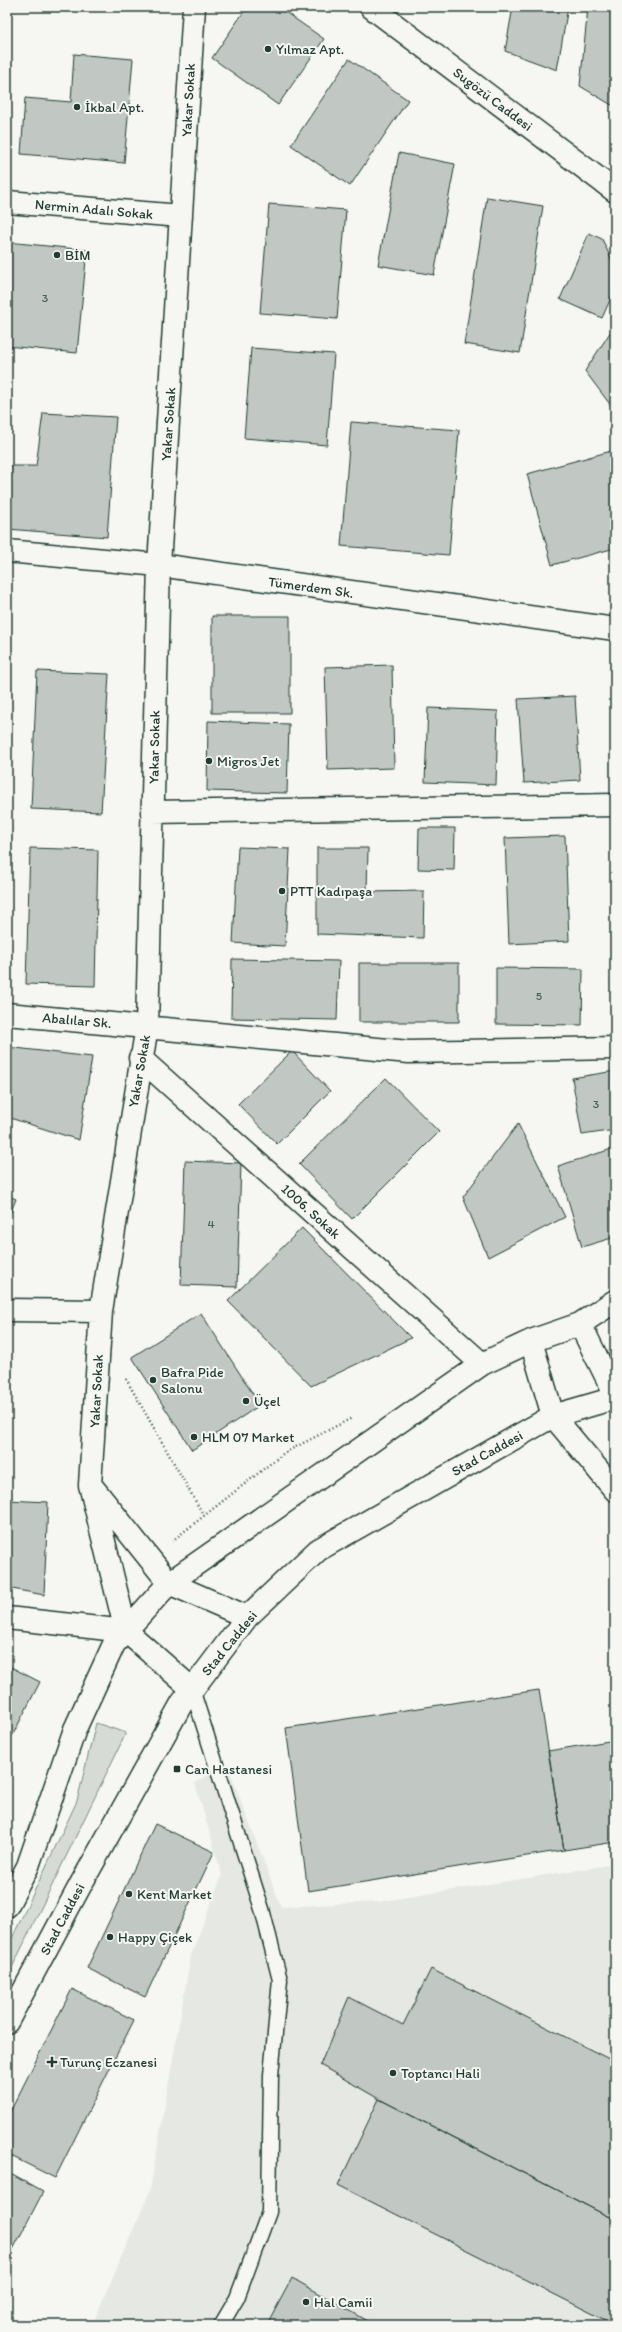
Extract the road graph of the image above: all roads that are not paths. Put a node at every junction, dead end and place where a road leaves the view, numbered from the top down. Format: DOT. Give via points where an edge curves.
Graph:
graph roads {
  1 [pos="194,7"];
  2 [pos="371,7"];
  3 [pos="615,191"];
  4 [pos="7,202"];
  5 [pos="181,216"];
  6 [pos="7,551"];
  7 [pos="159,565"];
  8 [pos="615,629"];
  9 [pos="615,805"];
  10 [pos="152,812"];
  11 [pos="7,1014"];
  12 [pos="147,1026"];
  13 [pos="615,1048"];
  14 [pos="140,1058"];
  15 [pos="615,1301"];
  16 [pos="7,1310"];
  17 [pos="101,1311"];
  18 [pos="580,1324"];
  19 [pos="531,1341"];
  20 [pos="482,1364"];
  21 [pos="615,1394"];
  22 [pos="615,1398"];
  23 [pos="553,1416"];
  24 [pos="90,1485"];
  25 [pos="615,1490"];
  26 [pos="169,1583"];
  27 [pos="246,1617"];
  28 [pos="7,1618"];
  29 [pos="126,1631"];
  30 [pos="192,1689"];
  31 [pos="7,1906"];
  32 [pos="7,2022"];
  33 [pos="221,2325"];
  1 -- 5 [label="street, Yakar Sokak"];
  2 -- 3 [label="street, Sugözü Caddesi"];
  4 -- 5 [label="street, Nermin Adalı Sokak"];
  5 -- 7 [label="street, Yakar Sokak"];
  6 -- 7 [label="street, Tümerdem Sk."];
  7 -- 8 [label="street, Tümerdem Sk."];
  7 -- 10 [label="street, Yakar Sokak"];
  9 -- 10 [label="street"];
  10 -- 12 [label="street, Yakar Sokak"];
  11 -- 12 [label="street, Abalılar Sk."];
  12 -- 13 [label="street, Abalılar Sk." via="409,1052"];
  12 -- 14 [label="street, Yakar Sokak"];
  14 -- 17 [label="street, Yakar Sokak"];
  14 -- 20 [label="street, 1006. Sokak"];
  15 -- 18 [label="street"];
  16 -- 17 [label="street"];
  17 -- 24 [label="street, Yakar Sokak"];
  18 -- 19 [label="street"];
  18 -- 21 [label="street"];
  19 -- 20 [label="street"];
  19 -- 23 [label="street"];
  20 -- 26 [label="street"];
  22 -- 23 [label="street, Stad Caddesi"];
  23 -- 25 [label="street"];
  23 -- 27 [label="street, Stad Caddesi" via="318,1550"];
  24 -- 26 [label="street"];
  24 -- 29 [label="street, Yakar Sokak"];
  26 -- 27 [label="street"];
  26 -- 29 [label="street"];
  27 -- 30 [label="street, Stad Caddesi"];
  28 -- 29 [label="street" via="55,1621"];
  29 -- 30 [label="street"];
  29 -- 31 [label="street" via="114,1644 75,1729 28,1866"];
  30 -- 32 [label="street, Stad Caddesi" via="80,1884"];
  30 -- 33 [label="lane" via="262,1909 280,1980 271,2075 270,2212 238,2298"];
}
